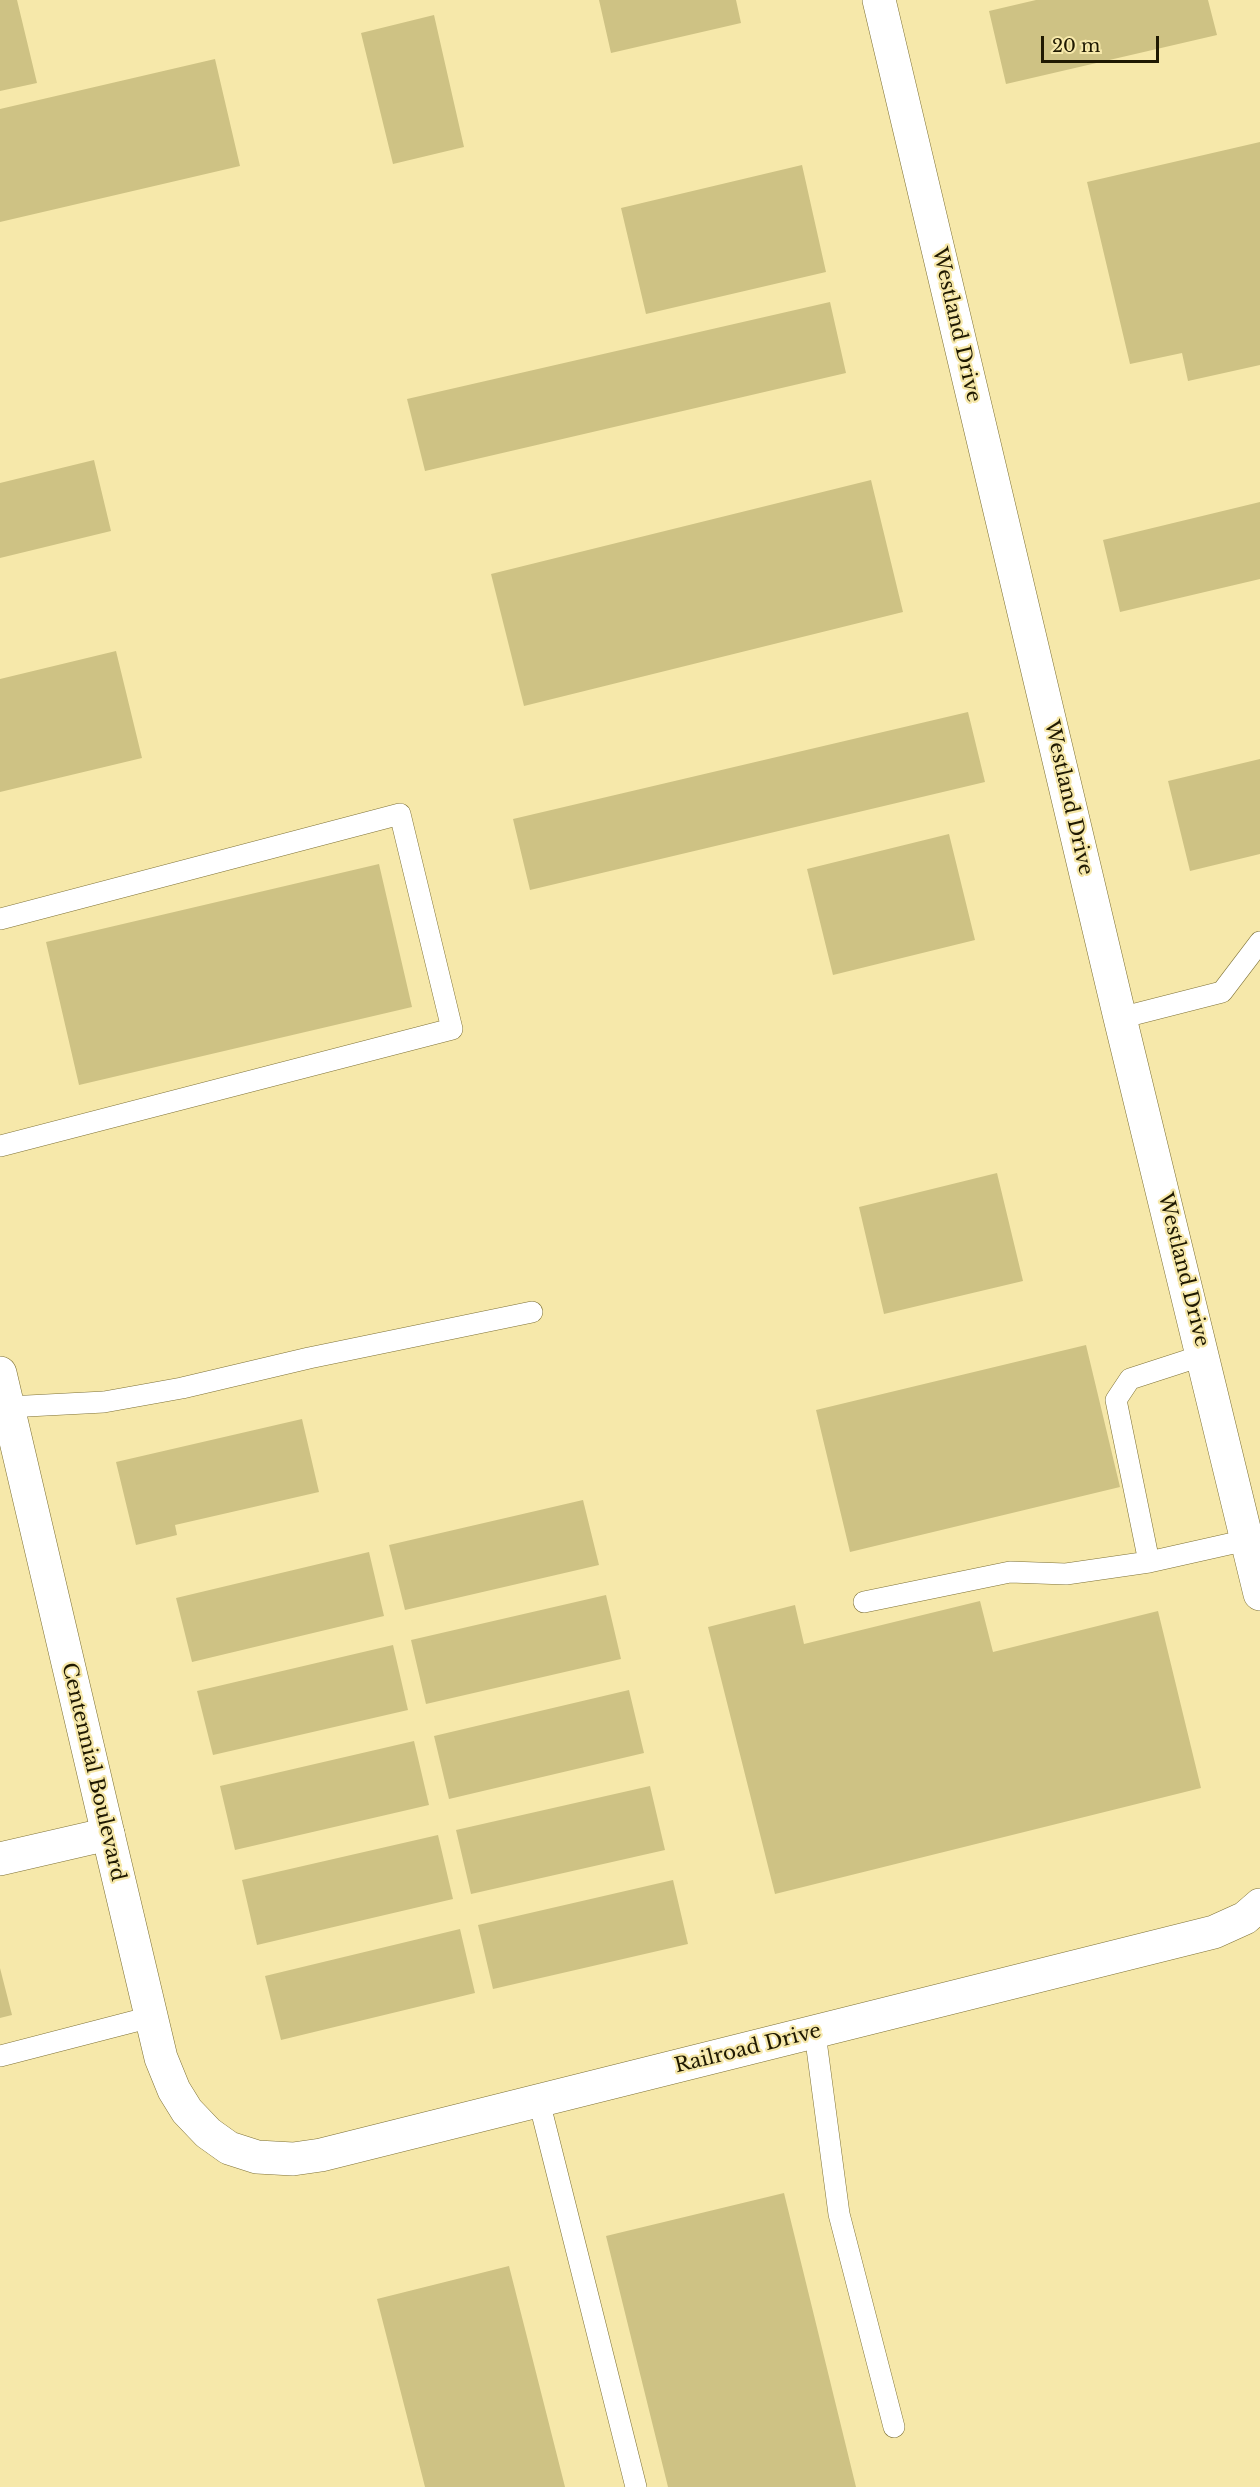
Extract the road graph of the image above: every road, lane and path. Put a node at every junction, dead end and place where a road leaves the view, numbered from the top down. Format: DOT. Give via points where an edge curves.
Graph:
graph roads {
  1 [pos="879,0"];
  2 [pos="0,919"];
  3 [pos="1260,942"];
  4 [pos="1120,1018"];
  5 [pos="0,1146"];
  6 [pos="532,1312"];
  7 [pos="1204,1355"];
  8 [pos="0,1373"];
  9 [pos="8,1407"];
  10 [pos="1247,1540"];
  11 [pos="1149,1562"];
  12 [pos="1260,1594"];
  13 [pos="864,1602"];
  14 [pos="108,1834"];
  15 [pos="0,1859"];
  16 [pos="1260,1905"];
  17 [pos="151,2018"];
  18 [pos="815,2033"];
  19 [pos="0,2056"];
  20 [pos="539,2101"];
  21 [pos="229,2148"];
  22 [pos="894,2427"];
  23 [pos="636,2487"];
  1 -- 4 [label="street, Westland Drive"];
  2 -- 5 [label="lane" via="400,814 452,1029"];
  3 -- 4 [label="lane" via="1222,992"];
  4 -- 7 [label="street, Westland Drive"];
  6 -- 9 [label="lane" via="182,1388 104,1402"];
  7 -- 10 [label="street, Westland Drive"];
  7 -- 11 [label="lane" via="1130,1379 1116,1400"];
  8 -- 9 [label="street, Centennial Boulevard"];
  9 -- 14 [label="street, Centennial Boulevard"];
  10 -- 11 [label="lane"];
  10 -- 12 [label="street, Westland Drive"];
  11 -- 13 [label="lane" via="1066,1574 1010,1572"];
  14 -- 15 [label="street"];
  14 -- 17 [label="street, Centennial Boulevard"];
  16 -- 18 [label="street, Railroad Drive" via="1214,1932"];
  17 -- 19 [label="lane"];
  17 -- 21 [label="street, Centennial Boulevard" via="174,2091 208,2133"];
  18 -- 20 [label="street, Railroad Drive"];
  18 -- 22 [label="lane" via="839,2214"];
  20 -- 21 [label="street, Railroad Drive" via="321,2155 293,2159 257,2157"];
  20 -- 23 [label="lane"];
}
